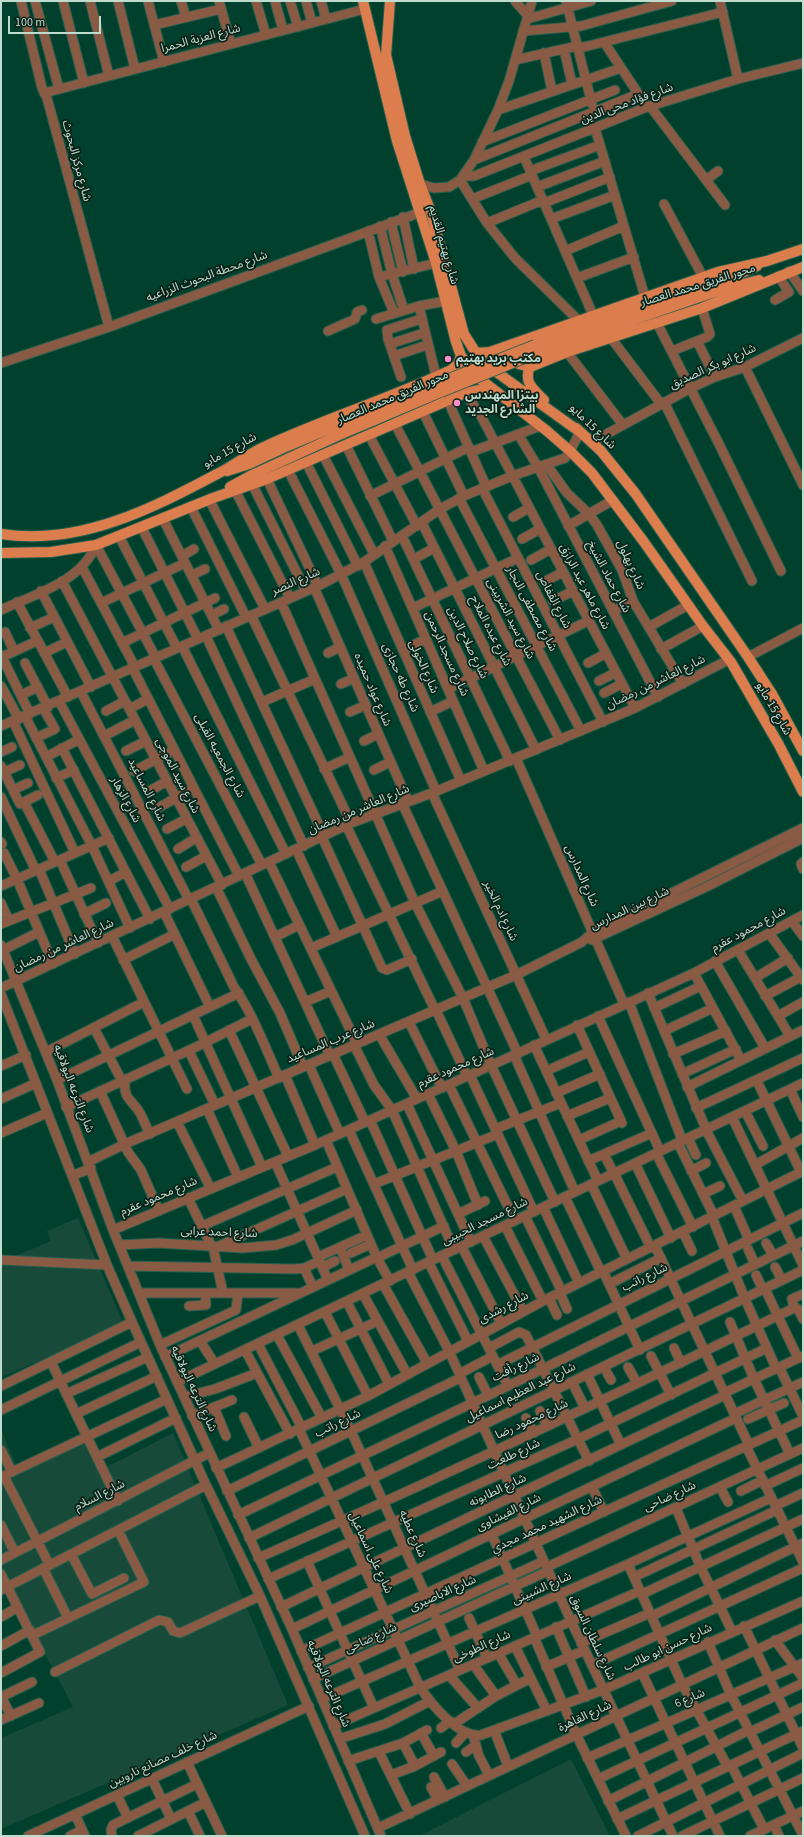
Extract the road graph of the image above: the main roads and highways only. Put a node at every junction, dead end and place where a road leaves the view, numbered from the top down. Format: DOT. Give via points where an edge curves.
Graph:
graph roads {
  1 [pos="390,1"];
  2 [pos="364,5"];
  3 [pos="803,249"];
  4 [pos="767,261"];
  5 [pos="803,267"];
  6 [pos="775,277"];
  7 [pos="520,342"];
  8 [pos="476,353"];
  9 [pos="461,356"];
  10 [pos="530,367"];
  11 [pos="451,370"];
  12 [pos="495,391"];
  13 [pos="465,393"];
  14 [pos="580,432"];
  15 [pos="570,451"];
  16 [pos="220,472"];
  17 [pos="211,498"];
  18 [pos="1,534"];
  19 [pos="1,553"];
  20 [pos="803,751"];
  21 [pos="803,792"];
  1 -- 8 [label="main road, شارع بهتيم القديم" via="386,36 387,62 405,136 431,212 464,334"];
  2 -- 9 [label="main road, شارع بهتيم القديم" via="397,141 436,263"];
  3 -- 4 [label="main road"];
  4 -- 7 [label="main road" via="703,277"];
  4 -- 16 [label="main road, محور الفريق محمد العصار, bridge" via="733,277 482,364 238,469"];
  5 -- 6 [label="main road"];
  6 -- 10 [label="main road" via="702,308 567,352"];
  6 -- 17 [label="main road, محور الفريق محمد العصار, bridge" via="720,290 537,353 337,436 252,475"];
  7 -- 8 [label="main road" via="487,353"];
  7 -- 10 [label="main road" via="516,347 515,358 519,364"];
  8 -- 14 [label="main road, شارع بهتيم القديم" via="494,371"];
  9 -- 11 [label="main road" via="458,364"];
  9 -- 12 [label="main road, شارع بهتيم القديم" via="473,372"];
  10 -- 14 [label="main road, شارع 15 مايو" via="528,380 531,388"];
  11 -- 13 [label="main road" via="457,370 465,377"];
  11 -- 16 [label="main road, شارع 15 مايو" via="265,446"];
  12 -- 13 [label="main road" via="479,390"];
  12 -- 15 [label="main road, شارع بهتيم القديم"];
  13 -- 17 [label="main road" via="267,479"];
  14 -- 20 [label="main road, شارع 15 مايو" via="592,442 635,493 748,657 772,694"];
  15 -- 21 [label="main road, شارع 15 مايو" via="592,473 613,500 728,660 779,745"];
  16 -- 18 [label="main road, شارع 15 مايو" via="104,526 52,536"];
  17 -- 19 [label="main road" via="96,545 50,552"];
}
